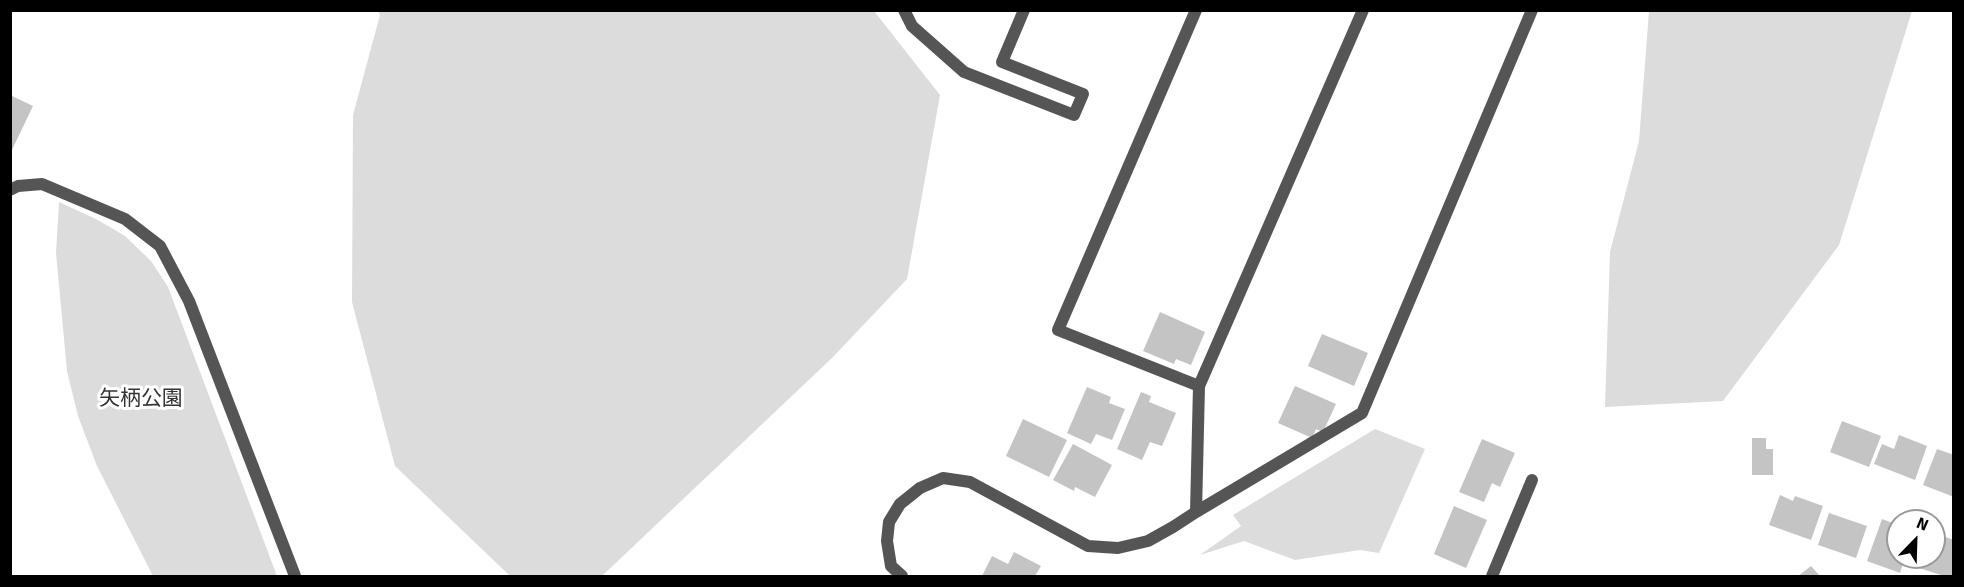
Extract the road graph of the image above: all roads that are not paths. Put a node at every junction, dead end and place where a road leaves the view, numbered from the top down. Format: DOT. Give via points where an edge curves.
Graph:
graph roads {
  1 [pos="904,10"];
  2 [pos="1024,10"];
  3 [pos="1196,10"];
  4 [pos="1363,10"];
  5 [pos="1532,10"];
  6 [pos="10,190"];
  7 [pos="1199,387"];
  8 [pos="1532,480"];
  9 [pos="1196,512"];
  10 [pos="295,576"];
  11 [pos="902,576"];
  12 [pos="1492,576"];
  1 -- 2 [label="street" via="912,26 964,72 1074,115 1083,94 1002,62"];
  3 -- 7 [label="street" via="1058,330"];
  4 -- 7 [label="street"];
  5 -- 9 [label="street" via="1362,412"];
  6 -- 10 [label="street" via="42,184 125,219 160,246 189,302"];
  7 -- 9 [label="street"];
  8 -- 12 [label="street"];
  9 -- 11 [label="street" via="1148,540 1118,548 1088,546 970,482 943,478 920,488 900,504 890,522 887,541 891,566"];
}
